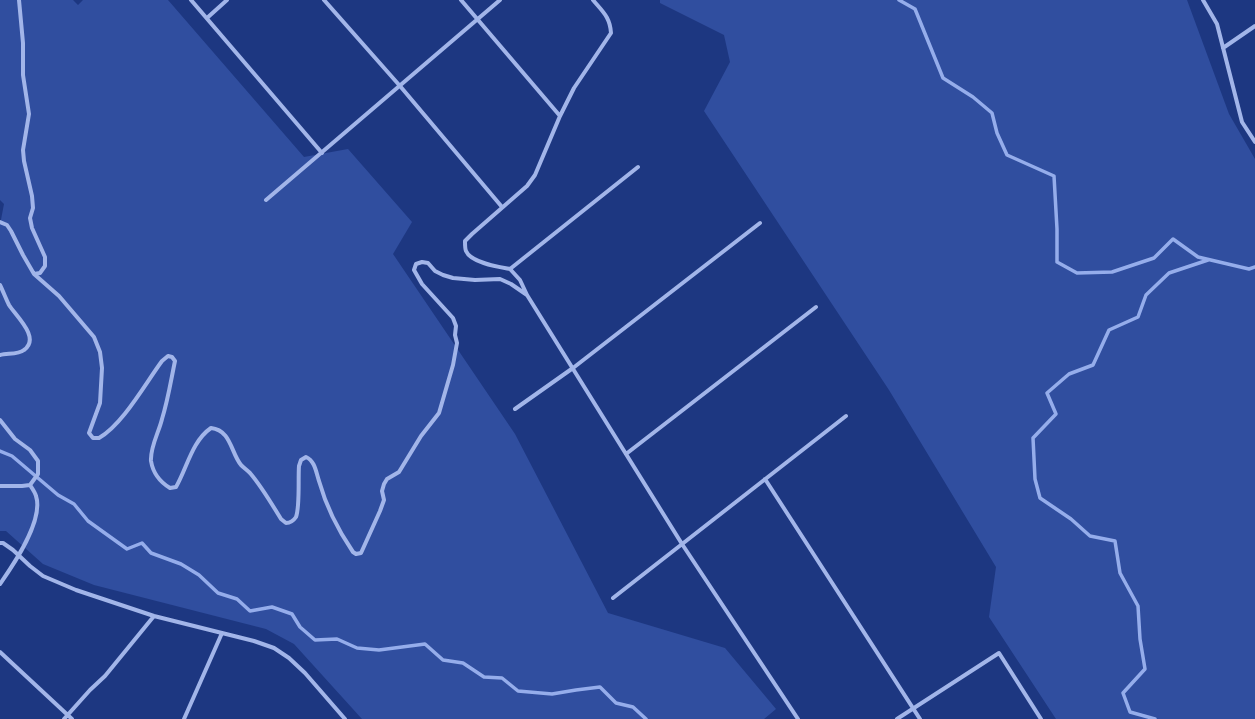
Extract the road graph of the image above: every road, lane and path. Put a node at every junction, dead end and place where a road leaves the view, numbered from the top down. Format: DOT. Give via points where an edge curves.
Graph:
graph roads {
  1 [pos="19,0"];
  2 [pos="191,0"];
  3 [pos="227,0"];
  4 [pos="324,0"];
  5 [pos="461,0"];
  6 [pos="500,0"];
  7 [pos="593,0"];
  8 [pos="1203,0"];
  9 [pos="207,18"];
  10 [pos="478,19"];
  11 [pos="1255,26"];
  12 [pos="1223,48"];
  13 [pos="400,86"];
  14 [pos="560,116"];
  15 [pos="1255,142"];
  16 [pos="322,153"];
  17 [pos="638,168"];
  18 [pos="266,200"];
  19 [pos="502,207"];
  20 [pos="0,222"];
  21 [pos="760,223"];
  22 [pos="510,269"];
  23 [pos="34,274"];
  24 [pos="0,285"];
  25 [pos="527,295"];
  26 [pos="816,306"];
  27 [pos="0,355"];
  28 [pos="573,368"];
  29 [pos="515,409"];
  30 [pos="846,416"];
  31 [pos="0,420"];
  32 [pos="626,454"];
  33 [pos="765,479"];
  34 [pos="30,485"];
  35 [pos="0,486"];
  36 [pos="0,543"];
  37 [pos="682,544"];
  38 [pos="18,555"];
  39 [pos="0,584"];
  40 [pos="613,598"];
  41 [pos="154,616"];
  42 [pos="222,633"];
  43 [pos="0,652"];
  44 [pos="913,708"];
  45 [pos="66,717"];
  46 [pos="72,719"];
  47 [pos="184,719"];
  48 [pos="344,719"];
  49 [pos="798,719"];
  50 [pos="897,719"];
  51 [pos="920,719"];
  52 [pos="1041,719"];
  1 -- 23 [label="street" via="28,114 24,161 32,196 32,228 45,257 45,266 40,273"];
  2 -- 9 [label="street"];
  3 -- 9 [label="street"];
  4 -- 13 [label="street"];
  5 -- 10 [label="street"];
  6 -- 10 [label="street"];
  7 -- 14 [label="street" via="608,17 611,33 574,88"];
  8 -- 12 [label="street" via="1217,24"];
  9 -- 16 [label="street"];
  10 -- 13 [label="street"];
  10 -- 14 [label="street"];
  11 -- 12 [label="street"];
  12 -- 15 [label="street" via="1242,122"];
  13 -- 16 [label="street"];
  13 -- 19 [label="street"];
  14 -- 19 [label="street" via="535,176"];
  16 -- 18 [label="street"];
  17 -- 22 [label="street"];
  19 -- 22 [label="street" via="465,241 466,251 472,258"];
  20 -- 23 [label="street" via="7,225 11,231"];
  21 -- 28 [label="street"];
  22 -- 25 [label="street" via="520,280"];
  23 -- 25 [label="street" via="59,296 94,338 100,352 101,397 89,433 93,438 99,438 110,429 132,404 162,361 168,356 172,357 175,361 151,460 158,478 164,485 176,487 199,441 211,428 216,428 228,440 240,464 249,472 281,519 290,523 296,518 299,466 301,460 306,457 315,467 322,493 338,527 356,554 361,553 380,511 384,500 384,484 387,479 399,472 439,413 457,343 453,318 422,284 414,270 416,264 428,263 436,271 453,278 500,279"];
  24 -- 27 [label="street" via="9,305 30,335 25,350"];
  25 -- 28 [label="street"];
  26 -- 32 [label="street"];
  28 -- 29 [label="street"];
  28 -- 32 [label="street"];
  30 -- 33 [label="street"];
  31 -- 34 [label="street" via="38,461 38,474"];
  32 -- 37 [label="street"];
  33 -- 37 [label="street"];
  33 -- 44 [label="street"];
  34 -- 35 [label="street"];
  34 -- 38 [label="street" via="36,496 38,510 31,532"];
  36 -- 38 [label="street"];
  37 -- 40 [label="street"];
  37 -- 49 [label="street"];
  38 -- 39 [label="street"];
  38 -- 41 [label="street" via="43,576"];
  41 -- 42 [label="street"];
  41 -- 45 [label="street" via="105,676"];
  42 -- 47 [label="street"];
  42 -- 48 [label="street" via="274,648 289,658"];
  43 -- 45 [label="street"];
  44 -- 50 [label="street"];
  44 -- 51 [label="street"];
  44 -- 52 [label="street" via="999,653"];
  45 -- 46 [label="street"];
}
